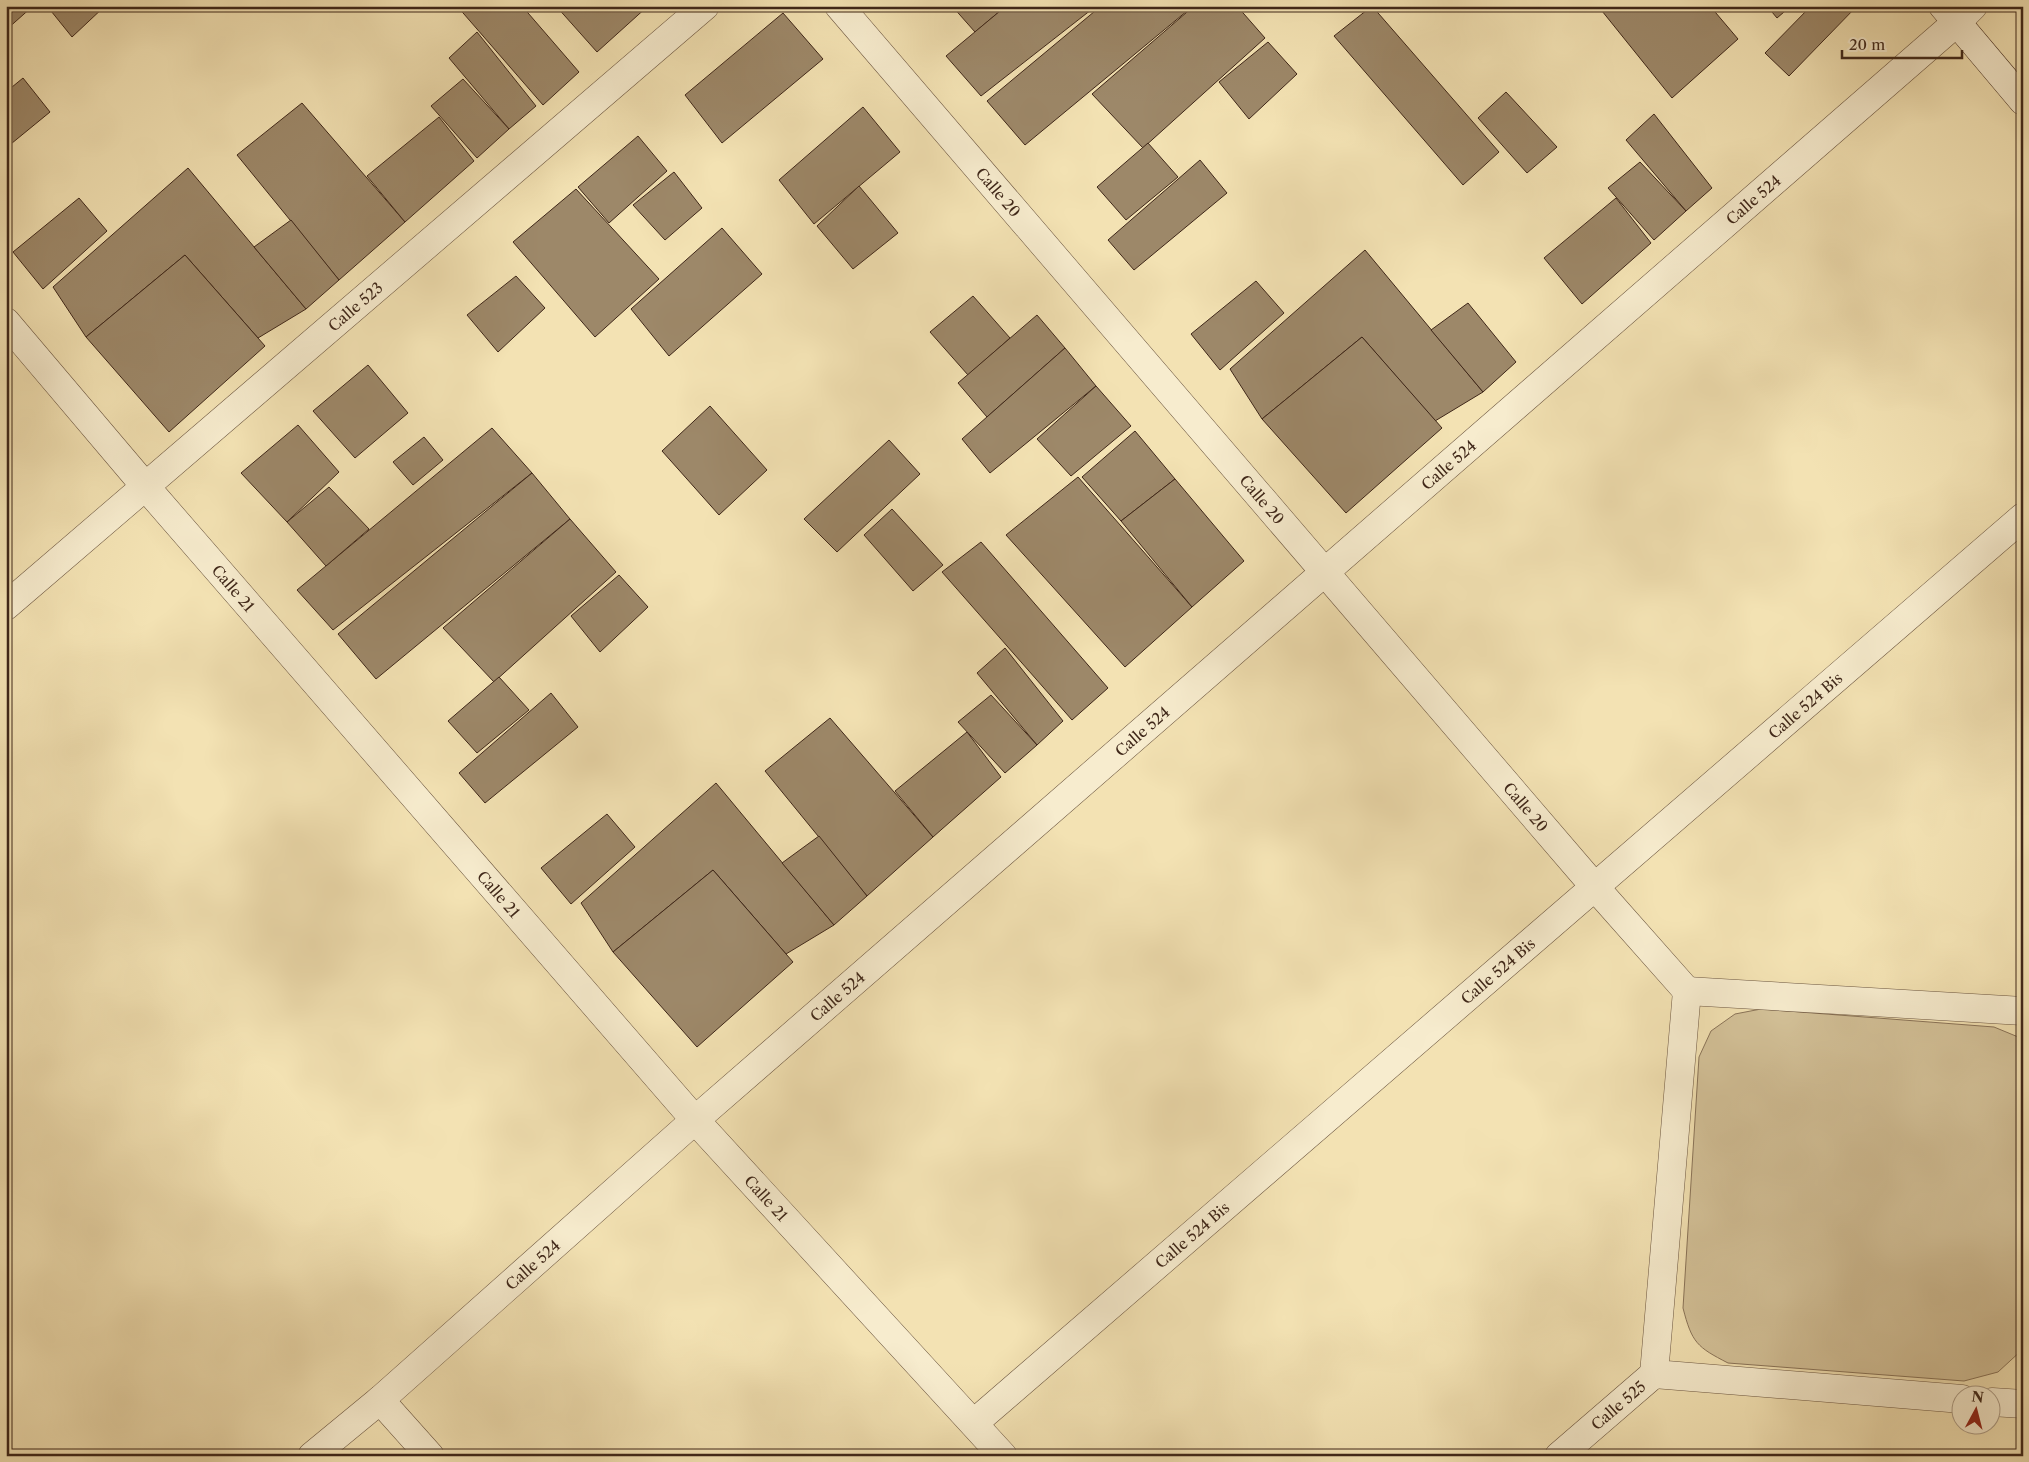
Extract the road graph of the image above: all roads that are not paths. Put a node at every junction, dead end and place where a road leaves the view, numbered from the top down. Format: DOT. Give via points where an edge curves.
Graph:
graph roads {
  1 [pos="705,6"];
  2 [pos="839,6"];
  3 [pos="1958,12"];
  4 [pos="2023,101"];
  5 [pos="6,322"];
  6 [pos="145,486"];
  7 [pos="2023,517"];
  8 [pos="1325,572"];
  9 [pos="6,606"];
  10 [pos="1594,886"];
  11 [pos="1687,991"];
  12 [pos="2023,1011"];
  13 [pos="695,1120"];
  14 [pos="1654,1374"];
  15 [pos="1952,1398"];
  16 [pos="380,1400"];
  17 [pos="2002,1403"];
  18 [pos="2023,1404"];
  19 [pos="974,1423"];
  20 [pos="312,1456"];
  21 [pos="430,1456"];
  22 [pos="1002,1456"];
  23 [pos="1559,1456"];
  1 -- 6 [label="street, Calle 523"];
  2 -- 8 [label="street, Calle 20"];
  3 -- 4 [label="street"];
  3 -- 8 [label="street, Calle 524"];
  5 -- 6 [label="street, Calle 21"];
  6 -- 9 [label="street, Calle 523"];
  6 -- 13 [label="street, Calle 21"];
  7 -- 10 [label="street, Calle 524 Bis"];
  8 -- 10 [label="street, Calle 20"];
  8 -- 13 [label="street, Calle 524"];
  10 -- 11 [label="street, Calle 20"];
  10 -- 19 [label="street, Calle 524 Bis"];
  11 -- 12 [label="street"];
  11 -- 14 [label="street"];
  13 -- 16 [label="street, Calle 524"];
  13 -- 19 [label="street, Calle 21"];
  14 -- 15 [label="street"];
  14 -- 23 [label="street, Calle 525"];
  16 -- 20 [label="street, Calle 524"];
  16 -- 21 [label="street"];
  17 -- 18 [label="street"];
  19 -- 22 [label="street, Calle 21"];
}
